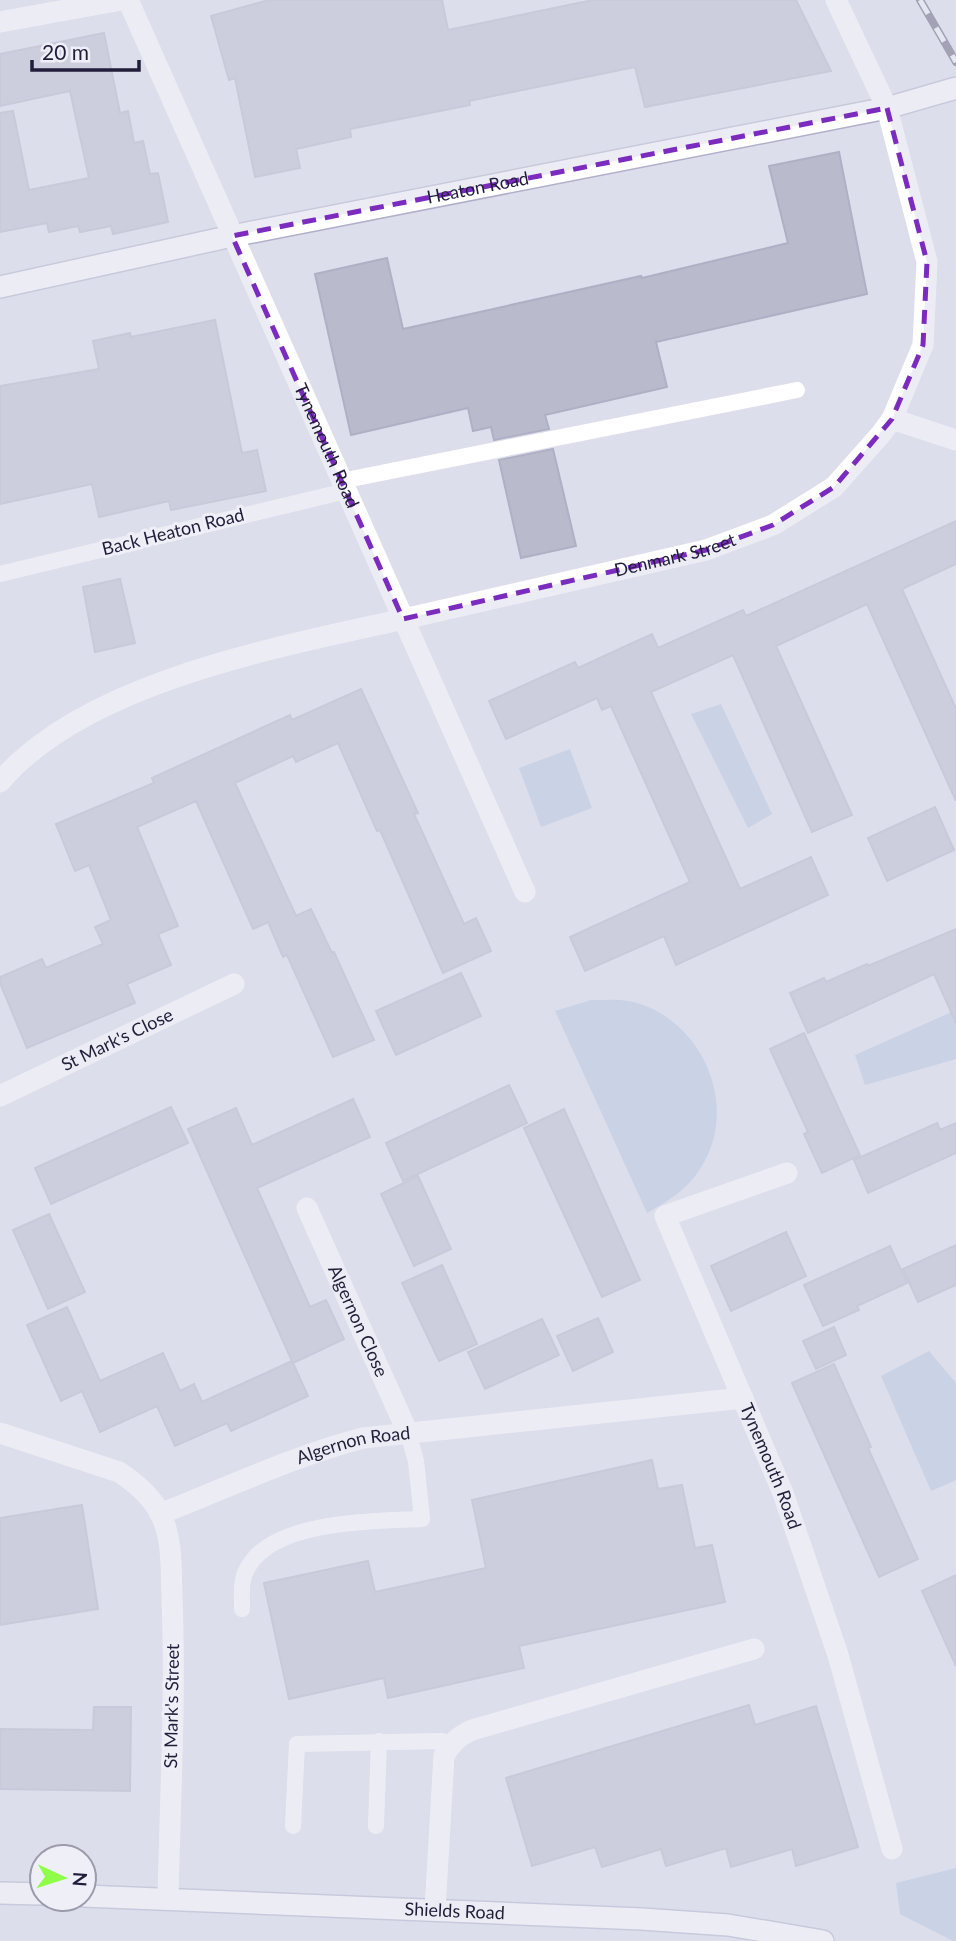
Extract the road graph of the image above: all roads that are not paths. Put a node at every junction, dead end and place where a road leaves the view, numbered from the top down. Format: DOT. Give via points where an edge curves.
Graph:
graph roads {
  1 [pos="121,0"];
  2 [pos="128,0"];
  3 [pos="836,0"];
  4 [pos="0,22"];
  5 [pos="956,88"];
  6 [pos="887,108"];
  7 [pos="232,236"];
  8 [pos="0,287"];
  9 [pos="797,390"];
  10 [pos="892,419"];
  11 [pos="956,440"];
  12 [pos="343,486"];
  13 [pos="0,574"];
  14 [pos="403,620"];
  15 [pos="0,782"];
  16 [pos="525,892"];
  17 [pos="233,985"];
  18 [pos="0,1096"];
  19 [pos="787,1173"];
  20 [pos="307,1208"];
  21 [pos="743,1398"];
  22 [pos="0,1433"];
  23 [pos="408,1433"];
  24 [pos="160,1514"];
  25 [pos="242,1609"];
  26 [pos="754,1649"];
  27 [pos="379,1741"];
  28 [pos="450,1745"];
  29 [pos="293,1826"];
  30 [pos="376,1826"];
  31 [pos="892,1849"];
  32 [pos="0,1893"];
  33 [pos="28,1894"];
  34 [pos="98,1896"];
  35 [pos="168,1898"];
  36 [pos="435,1909"];
  37 [pos="823,1941"];
  1 -- 4 [label="street"];
  2 -- 7 [label="street, Tynemouth Road"];
  3 -- 6 [label="street, Denmark Street"];
  5 -- 6 [label="street, Heaton Road"];
  6 -- 7 [label="street, Heaton Road"];
  6 -- 10 [label="street, Denmark Street" via="928,262 923,345"];
  7 -- 8 [label="street, Heaton Road"];
  7 -- 12 [label="street, Tynemouth Road"];
  9 -- 12 [label="lane, Back Heaton Road"];
  10 -- 11 [label="street"];
  10 -- 14 [label="street, Denmark Street" via="834,487 773,526 706,550"];
  12 -- 13 [label="lane, Back Heaton Road"];
  12 -- 14 [label="street, Tynemouth Road"];
  14 -- 15 [label="street, Denmark Street" via="250,655 108,704 46,740"];
  14 -- 16 [label="street, Tynemouth Road"];
  17 -- 18 [label="street, St Mark's Close"];
  19 -- 21 [label="street, Tynemouth Road" via="665,1216"];
  20 -- 23 [label="street, Algernon Close"];
  21 -- 23 [label="street, Algernon Road"];
  21 -- 31 [label="street, Tynemouth Road" via="783,1493 838,1655"];
  22 -- 24 [label="street" via="119,1472 136,1483"];
  23 -- 24 [label="street, Algernon Road" via="334,1445"];
  23 -- 25 [label="lane" via="422,1519 324,1526 272,1545 248,1567 242,1582"];
  24 -- 35 [label="street, St Mark's Street" via="170,1559 173,1628"];
  26 -- 28 [label="street" via="472,1730"];
  27 -- 28 [label="lane" via="442,1741"];
  27 -- 29 [label="lane" via="297,1744"];
  27 -- 30 [label="lane"];
  28 -- 36 [label="street" via="441,1780"];
  32 -- 33 [label="street"];
  34 -- 35 [label="street, Shields Road"];
  35 -- 36 [label="street, Shields Road"];
  36 -- 37 [label="street, Shields Road" via="728,1925"];
}
